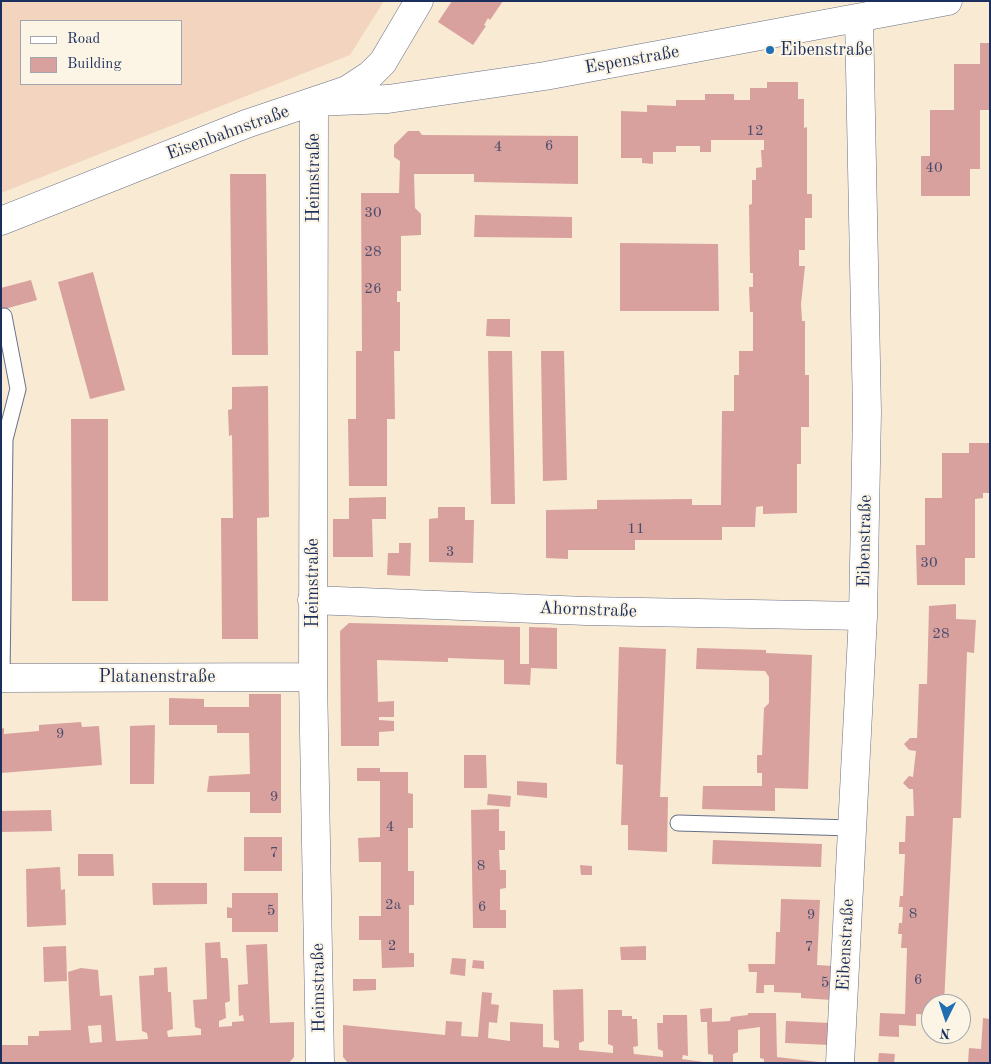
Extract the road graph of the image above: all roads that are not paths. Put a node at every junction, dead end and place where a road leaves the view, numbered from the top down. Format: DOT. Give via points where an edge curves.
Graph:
graph roads {
  1 [pos="419,1"];
  2 [pos="948,1"];
  3 [pos="859,18"];
  4 [pos="314,102"];
  5 [pos="1,220"];
  6 [pos="4,316"];
  7 [pos="312,600"];
  8 [pos="864,616"];
  9 [pos="313,677"];
  10 [pos="2,678"];
  11 [pos="678,823"];
  12 [pos="852,828"];
  13 [pos="320,1063"];
  14 [pos="840,1063"];
  1 -- 4 [label="street, Eisenbahnstraße" via="383,62 370,75 347,90"];
  2 -- 3 [label="street, Espenstraße"];
  3 -- 4 [label="street, Espenstraße" via="545,76 388,99"];
  3 -- 8 [label="street, Eibenstraße" via="867,412"];
  4 -- 5 [label="street, Eisenbahnstraße" via="246,124"];
  4 -- 7 [label="street, Heimstraße"];
  6 -- 10 [label="lane" via="18,389 5,439"];
  7 -- 8 [label="street, Ahornstraße"];
  7 -- 9 [label="street, Heimstraße"];
  8 -- 12 [label="street, Eibenstraße"];
  9 -- 10 [label="street, Platanenstraße"];
  9 -- 13 [label="street, Heimstraße"];
  11 -- 12 [label="lane"];
  12 -- 14 [label="street, Eibenstraße"];
}
